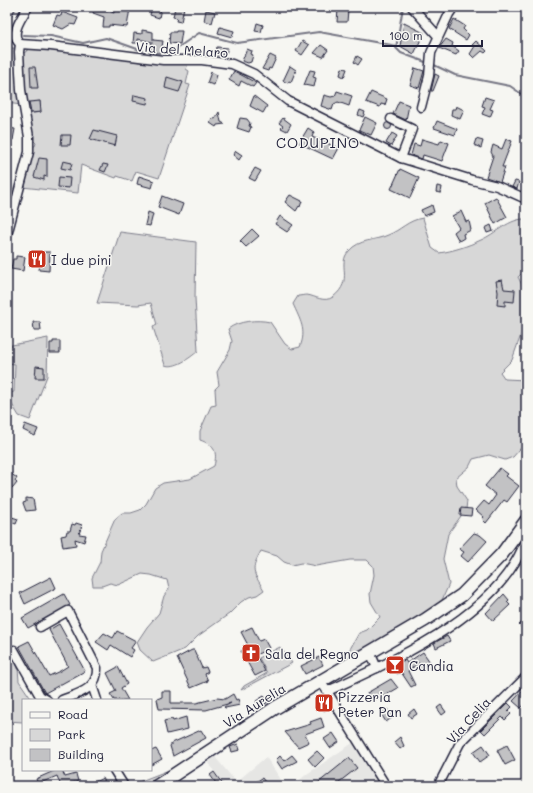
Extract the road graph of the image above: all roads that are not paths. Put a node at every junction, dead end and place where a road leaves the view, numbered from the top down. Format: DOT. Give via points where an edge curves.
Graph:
graph roads {
  1 [pos="28,7"];
  2 [pos="412,7"];
  3 [pos="454,7"];
  4 [pos="438,36"];
  5 [pos="19,43"];
  6 [pos="421,106"];
  7 [pos="390,119"];
  8 [pos="401,158"];
  9 [pos="526,199"];
  10 [pos="7,235"];
  11 [pos="525,532"];
  12 [pos="40,627"];
  13 [pos="14,650"];
  14 [pos="370,652"];
  15 [pos="377,668"];
  16 [pos="526,677"];
  17 [pos="320,681"];
  18 [pos="92,685"];
  19 [pos="328,691"];
  20 [pos="45,699"];
  21 [pos="64,699"];
  22 [pos="97,699"];
  23 [pos="115,771"];
  24 [pos="124,786"];
  25 [pos="157,786"];
  26 [pos="386,786"];
  27 [pos="438,786"];
  1 -- 5 [label="street" via="16,32"];
  2 -- 4 [label="street"];
  3 -- 4 [label="street"];
  4 -- 6 [label="street" via="430,55 431,68"];
  5 -- 8 [label="street, Via del Melaro" via="163,60 202,60 232,64 254,74 288,101"];
  5 -- 10 [label="street" via="21,90 29,152"];
  7 -- 8 [label="street" via="412,129"];
  8 -- 9 [label="street, Via del Melaro" via="497,186"];
  11 -- 14 [label="main road, Via Aurelia" via="462,596"];
  11 -- 15 [label="street, Via Aurelia" via="511,568 497,586 468,614"];
  12 -- 18 [label="street" via="68,611 97,668 98,676"];
  13 -- 20 [label="street" via="40,696"];
  14 -- 15 [label="street"];
  14 -- 17 [label="main road, Via Aurelia"];
  15 -- 19 [label="street, Via Aurelia"];
  16 -- 27 [label="street, Via Celia" via="460,742"];
  17 -- 19 [label="street"];
  17 -- 25 [label="main road, Via Aurelia"];
  18 -- 21 [label="street"];
  18 -- 22 [label="street"];
  19 -- 26 [label="street"];
  23 -- 24 [label="street"];
}
